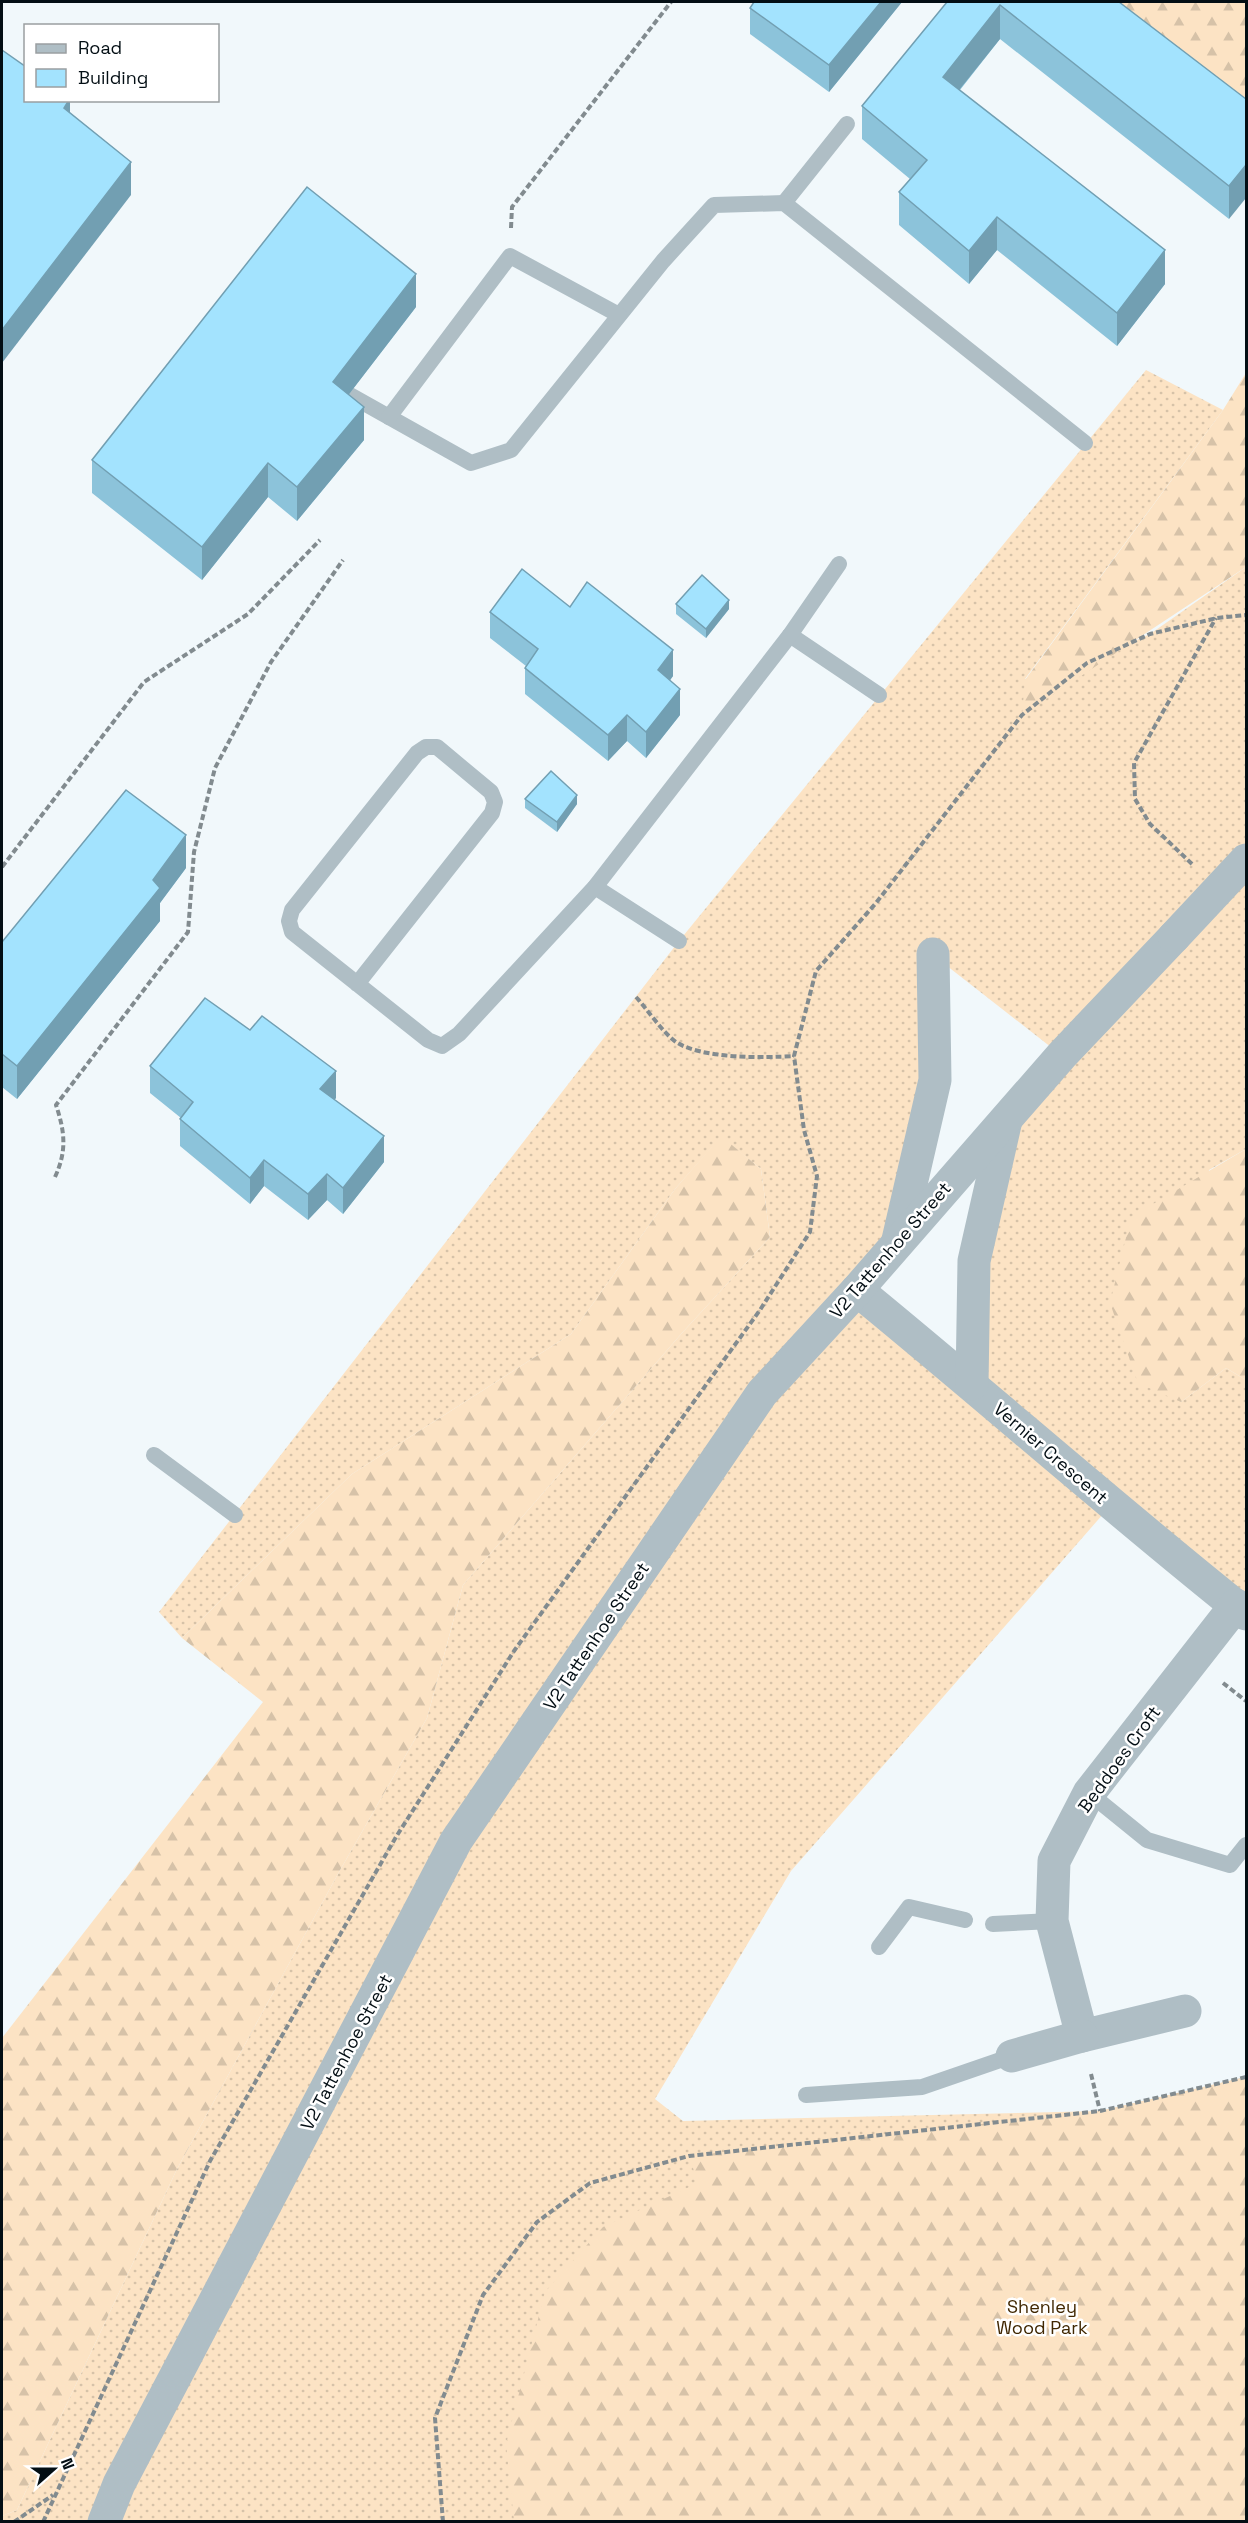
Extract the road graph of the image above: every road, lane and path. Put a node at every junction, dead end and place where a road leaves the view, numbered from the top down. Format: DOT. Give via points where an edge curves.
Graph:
graph roads {
  1 [pos="671,2"];
  2 [pos="847,124"];
  3 [pos="784,203"];
  4 [pos="510,256"];
  5 [pos="619,315"];
  6 [pos="348,394"];
  7 [pos="388,417"];
  8 [pos="1085,443"];
  9 [pos="320,540"];
  10 [pos="343,560"];
  11 [pos="839,564"];
  12 [pos="1246,615"];
  13 [pos="1217,618"];
  14 [pos="790,635"];
  15 [pos="879,694"];
  16 [pos="1246,860"];
  17 [pos="2,867"];
  18 [pos="1198,870"];
  19 [pos="595,887"];
  20 [pos="680,941"];
  21 [pos="933,954"];
  22 [pos="357,984"];
  23 [pos="636,997"];
  24 [pos="794,1056"];
  25 [pos="1006,1118"];
  26 [pos="55,1177"];
  27 [pos="898,1240"];
  28 [pos="857,1290"];
  29 [pos="972,1384"];
  30 [pos="154,1455"];
  31 [pos="235,1515"];
  32 [pos="1241,1610"];
  33 [pos="1089,1793"];
  34 [pos="1246,1845"];
  35 [pos="965,1920"];
  36 [pos="1052,1921"];
  37 [pos="993,1924"];
  38 [pos="879,1947"];
  39 [pos="1185,2011"];
  40 [pos="1082,2036"];
  41 [pos="1012,2056"];
  42 [pos="1246,2077"];
  43 [pos="806,2095"];
  44 [pos="54,2494"];
  45 [pos="14,2522"];
  46 [pos="43,2522"];
  47 [pos="104,2522"];
  48 [pos="443,2522"];
  1 -- 4 [label="path" via="512,207"];
  2 -- 3 [label="lane"];
  3 -- 5 [label="lane" via="714,205"];
  3 -- 8 [label="lane"];
  4 -- 5 [label="lane"];
  4 -- 7 [label="lane"];
  5 -- 7 [label="lane" via="511,450 471,463"];
  6 -- 7 [label="lane"];
  9 -- 17 [label="path" via="248,614 144,682"];
  10 -- 26 [label="path" via="272,662 215,768 194,852 188,932 56,1105 62,1124 64,1158"];
  11 -- 14 [label="lane"];
  12 -- 13 [label="path"];
  13 -- 18 [label="path" via="1134,763 1135,799 1150,824"];
  13 -- 24 [label="path" via="1150,634 1087,663 1022,715 876,903 816,971"];
  14 -- 15 [label="lane"];
  14 -- 19 [label="lane"];
  16 -- 25 [label="street, V2 Tattenhoe Street, bridge"];
  19 -- 20 [label="lane"];
  19 -- 22 [label="lane" via="459,1034 442,1046 428,1040"];
  21 -- 27 [label="street" via="935,1080"];
  22 -- 22 [label="lane" via="292,932 292,910 417,753 426,747 437,747 491,792 495,801 492,813"];
  23 -- 24 [label="path" via="676,1042 715,1055"];
  24 -- 44 [label="path" via="804,1130 817,1176 810,1232 760,1310 514,1650 396,1837 210,2161"];
  25 -- 27 [label="street, V2 Tattenhoe Street"];
  25 -- 29 [label="street" via="974,1262"];
  27 -- 28 [label="street, V2 Tattenhoe Street"];
  28 -- 29 [label="street, Vernier Crescent"];
  28 -- 47 [label="street, V2 Tattenhoe Street" via="762,1393 456,1840 125,2474"];
  29 -- 32 [label="street, Vernier Crescent"];
  30 -- 31 [label="lane"];
  32 -- 33 [label="street, Beddoes Croft"];
  33 -- 34 [label="lane" via="1148,1840 1230,1865"];
  33 -- 36 [label="street, Beddoes Croft" via="1054,1861"];
  35 -- 38 [label="lane" via="909,1907"];
  36 -- 37 [label="lane"];
  36 -- 40 [label="street, Beddoes Croft"];
  39 -- 40 [label="street"];
  40 -- 41 [label="street"];
  41 -- 43 [label="lane" via="922,2087"];
  42 -- 48 [label="path" via="1100,2111 689,2156 590,2183 537,2222 483,2295 435,2418"];
  44 -- 45 [label="path"];
  44 -- 46 [label="path"];
}
